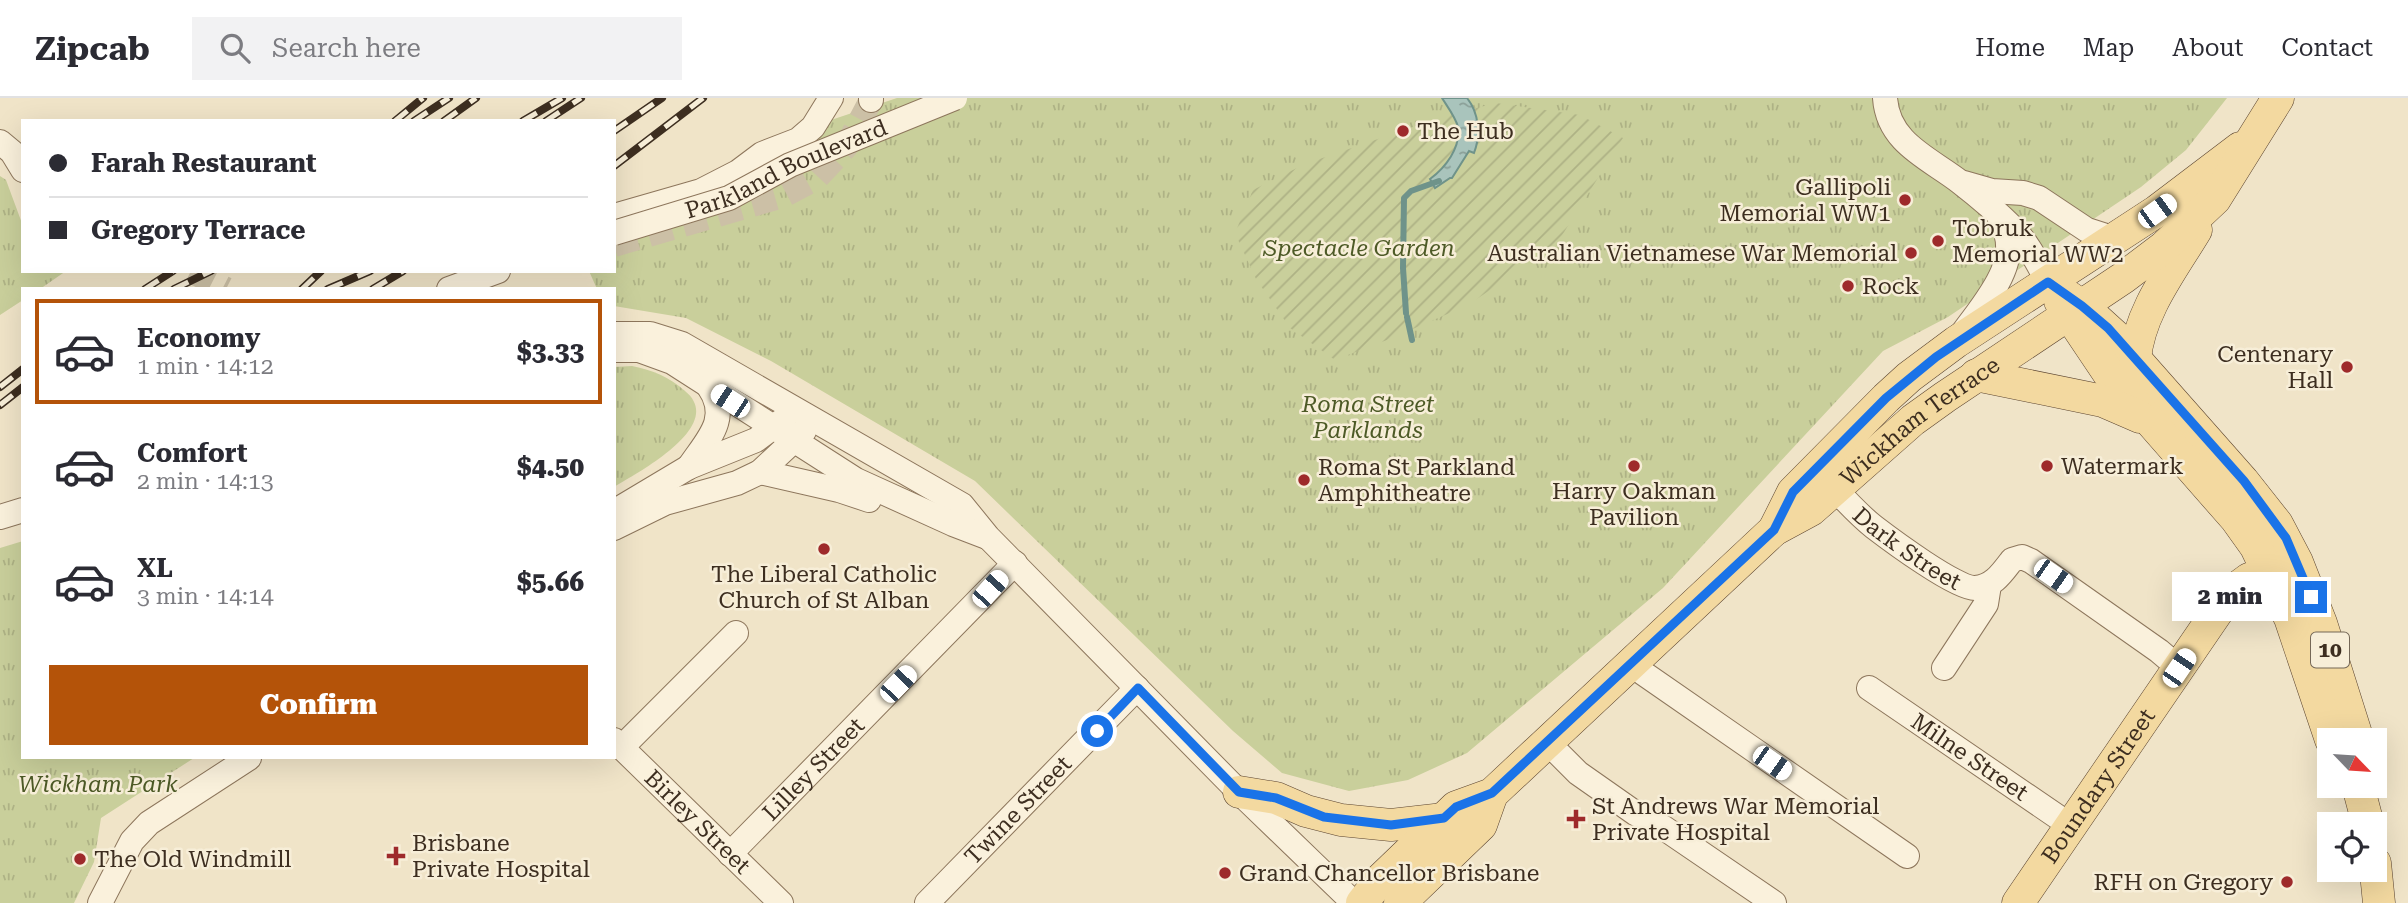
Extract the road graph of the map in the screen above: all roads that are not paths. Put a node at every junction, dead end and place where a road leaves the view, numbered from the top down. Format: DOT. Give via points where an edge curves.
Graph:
graph roads {
  1 [pos="831,98"];
  2 [pos="955,98"];
  3 [pos="1885,98"];
  4 [pos="2278,98"];
  5 [pos="2252,139"];
  6 [pos="1960,182"];
  7 [pos="2214,199"];
  8 [pos="1994,211"];
  9 [pos="616,215"];
  10 [pos="616,232"];
  11 [pos="2115,239"];
  12 [pos="487,274"];
  13 [pos="2048,282"];
  14 [pos="454,287"];
  15 [pos="2076,310"];
  16 [pos="616,334"];
  17 [pos="1956,342"];
  18 [pos="616,350"];
  19 [pos="2135,359"];
  20 [pos="1976,375"];
  21 [pos="709,387"];
  22 [pos="805,416"];
  23 [pos="2151,423"];
  24 [pos="773,428"];
  25 [pos="794,441"];
  26 [pos="689,467"];
  27 [pos="760,472"];
  28 [pos="1835,489"];
  29 [pos="907,504"];
  30 [pos="616,510"];
  31 [pos="21,511"];
  32 [pos="0,517"];
  33 [pos="616,527"];
  34 [pos="1774,530"];
  35 [pos="988,537"];
  36 [pos="1014,563"];
  37 [pos="2283,566"];
  38 [pos="1989,585"];
  39 [pos="736,633"];
  40 [pos="1630,664"];
  41 [pos="1944,668"];
  42 [pos="2179,668"];
  43 [pos="1138,688"];
  44 [pos="1869,688"];
  45 [pos="2327,728"];
  46 [pos="2354,728"];
  47 [pos="1547,742"];
  48 [pos="618,744"];
  49 [pos="248,759"];
  50 [pos="1239,792"];
  51 [pos="1492,793"];
  52 [pos="1444,818"];
  53 [pos="2071,827"];
  54 [pos="730,854"];
  55 [pos="1907,856"];
  56 [pos="2377,882"];
  57 [pos="102,902"];
  58 [pos="781,903"];
  59 [pos="927,903"];
  60 [pos="1354,903"];
  61 [pos="1362,903"];
  62 [pos="1400,903"];
  63 [pos="1774,903"];
  64 [pos="2018,903"];
  65 [pos="2379,903"];
  1 -- 9 [label="street" via="813,127 798,140 762,154 701,191"];
  2 -- 10 [label="street, Parkland Boulevard, bridge" via="790,165 729,198"];
  3 -- 6 [label="street" via="1892,126 1902,139"];
  4 -- 5 [label="main road"];
  5 -- 7 [label="main road"];
  5 -- 11 [label="main road, Wickham Terrace"];
  6 -- 8 [label="street"];
  6 -- 11 [label="street" via="2039,198 2087,230"];
  7 -- 15 [label="main road, Wickham Terrace" via="2164,247"];
  7 -- 19 [label="main road" via="2142,323"];
  8 -- 13 [label="street" via="2015,230"];
  8 -- 17 [label="street" via="2007,234 2008,260 1992,292"];
  11 -- 13 [label="main road, Wickham Terrace"];
  12 -- 14 [label="street"];
  13 -- 15 [label="main road, 10"];
  13 -- 17 [label="main road, Wickham Terrace"];
  15 -- 19 [label="main road, 10" via="2108,328"];
  15 -- 20 [label="main road, Wickham Terrace"];
  15 -- 23 [label="main road, 10" via="2109,374"];
  16 -- 22 [label="street" via="650,334 682,344"];
  17 -- 34 [label="main road, Wickham Terrace" via="1886,398 1793,492"];
  18 -- 21 [label="street" via="657,355"];
  19 -- 37 [label="main road, 10" via="2277,524"];
  20 -- 23 [label="main road" via="2103,401"];
  20 -- 28 [label="main road, Wickham Terrace" via="1913,420"];
  21 -- 24 [label="street"];
  21 -- 26 [label="street" via="718,403 718,422"];
  22 -- 24 [label="street"];
  22 -- 25 [label="street"];
  22 -- 35 [label="street" via="962,505"];
  23 -- 37 [label="main road, 10"];
  24 -- 25 [label="street"];
  24 -- 26 [label="street" via="757,440"];
  25 -- 27 [label="street"];
  25 -- 29 [label="street" via="856,480"];
  26 -- 30 [label="street"];
  27 -- 29 [label="street" via="839,489 886,505"];
  27 -- 33 [label="street" via="665,503"];
  28 -- 34 [label="main road, Wickham Terrace" via="1811,510"];
  28 -- 38 [label="street, Dark Street" via="1874,527 1953,582 1971,588"];
  29 -- 35 [label="street"];
  31 -- 32 [label="street"];
  34 -- 40 [label="main road, Wickham Terrace"];
  35 -- 36 [label="street"];
  36 -- 43 [label="street"];
  36 -- 54 [label="street, Lilley Street"];
  37 -- 42 [label="main road, Boundary Street" via="2239,584"];
  37 -- 45 [label="main road, 10" via="2290,618"];
  37 -- 46 [label="main road, 10" via="2333,658"];
  38 -- 41 [label="street, Dark Street" via="1986,604"];
  38 -- 42 [label="street, Dark Street" via="2015,557 2031,561"];
  39 -- 48 [label="street"];
  40 -- 47 [label="main road, Wickham Terrace"];
  40 -- 55 [label="street"];
  42 -- 53 [label="main road, Boundary Street"];
  43 -- 50 [label="street"];
  43 -- 59 [label="street, Twine Street"];
  44 -- 53 [label="street, Milne Street"];
  47 -- 51 [label="main road, Wickham Terrace"];
  47 -- 63 [label="street" via="1578,773"];
  48 -- 54 [label="street, Birley Street"];
  49 -- 57 [label="street" via="149,823 132,841"];
  50 -- 52 [label="main road" via="1276,798 1341,820 1391,825"];
  50 -- 60 [label="street"];
  51 -- 52 [label="main road, Wickham Terrace" via="1456,807"];
  51 -- 62 [label="main road, Wickham Terrace" via="1481,825"];
  52 -- 61 [label="main road, Wickham Terrace" via="1378,881"];
  53 -- 64 [label="main road, Boundary Street"];
  54 -- 58 [label="street, Birley Street"];
  56 -- 65 [label="main road"];
}
